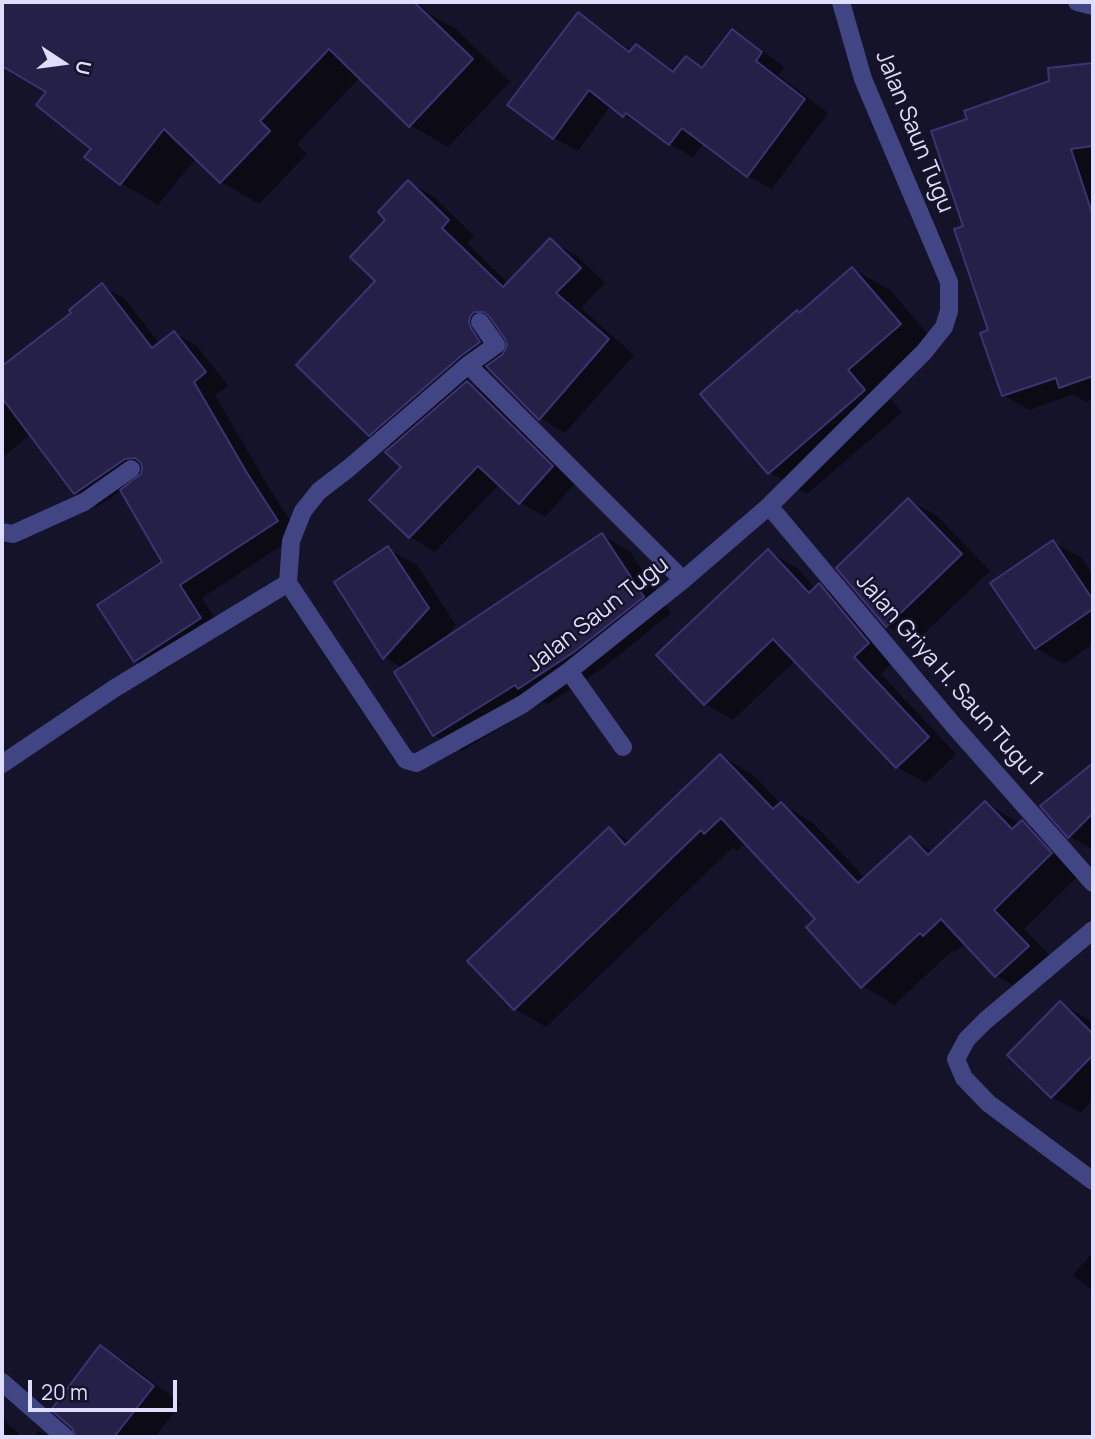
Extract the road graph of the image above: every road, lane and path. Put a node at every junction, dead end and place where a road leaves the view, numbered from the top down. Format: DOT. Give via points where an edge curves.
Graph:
graph roads {
  1 [pos="841,2"];
  2 [pos="1077,2"];
  3 [pos="1093,6"];
  4 [pos="480,322"];
  5 [pos="468,365"];
  6 [pos="131,468"];
  7 [pos="769,506"];
  8 [pos="2,532"];
  9 [pos="683,580"];
  10 [pos="288,583"];
  11 [pos="569,671"];
  12 [pos="623,747"];
  13 [pos="2,764"];
  14 [pos="1093,883"];
  15 [pos="1093,930"];
  16 [pos="1093,1181"];
  17 [pos="2,1382"];
  18 [pos="65,1437"];
  1 -- 7 [label="street, Jalan Saun Tugu" via="863,79 949,282 949,311 944,327 924,352"];
  2 -- 3 [label="street"];
  4 -- 5 [label="street" via="496,345"];
  5 -- 9 [label="street"];
  5 -- 10 [label="street" via="318,491 303,511 291,541"];
  6 -- 8 [label="street" via="83,502 13,534"];
  7 -- 9 [label="street, Jalan Saun Tugu"];
  7 -- 14 [label="street, Jalan Griya H. Saun Tugu 1"];
  9 -- 11 [label="street, Jalan Saun Tugu"];
  10 -- 11 [label="street, Jalan Saun Tugu" via="411,763 523,704"];
  10 -- 13 [label="street" via="115,688"];
  11 -- 12 [label="street"];
  15 -- 16 [label="street" via="985,1021 956,1059 964,1079 988,1103"];
  17 -- 18 [label="street"];
}
